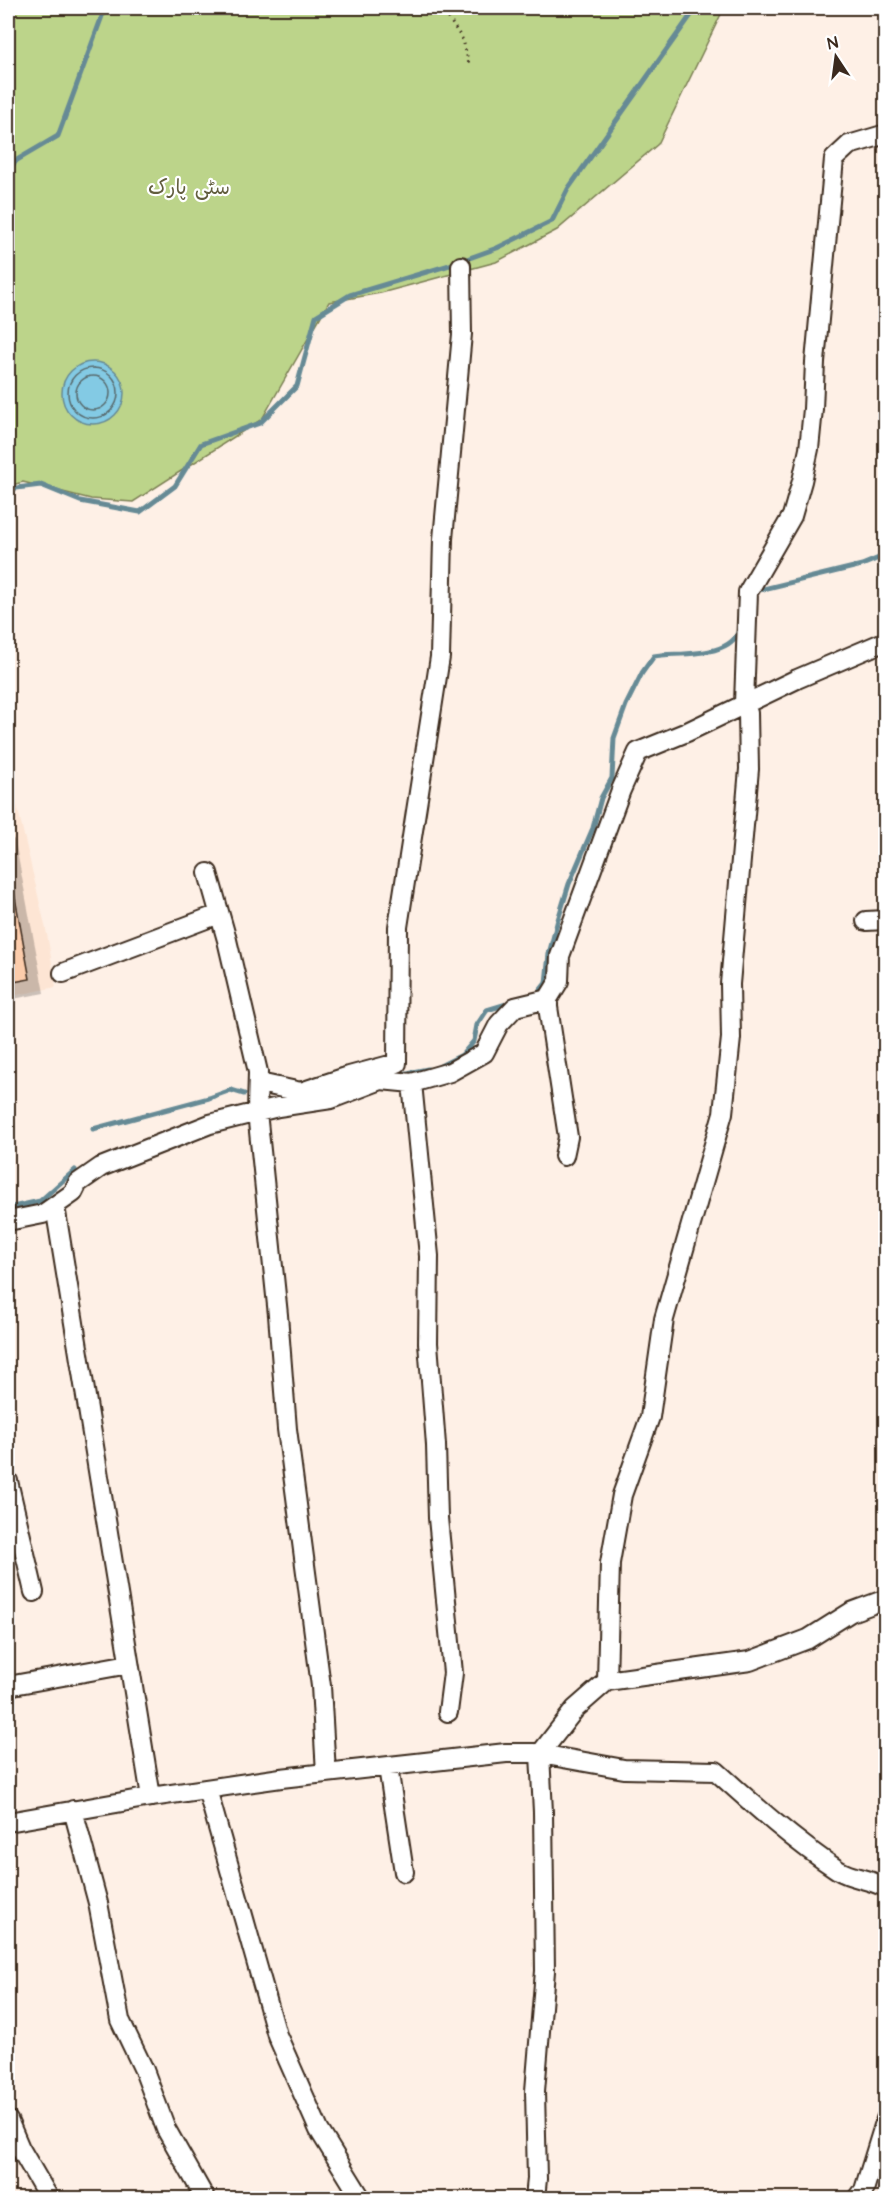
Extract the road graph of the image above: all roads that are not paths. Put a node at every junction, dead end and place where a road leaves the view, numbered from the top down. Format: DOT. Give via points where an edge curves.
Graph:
graph roads {
  1 [pos="885,134"];
  2 [pos="461,266"];
  3 [pos="885,641"];
  4 [pos="744,703"];
  5 [pos="208,873"];
  6 [pos="219,914"];
  7 [pos="885,920"];
  8 [pos="866,921"];
  9 [pos="63,973"];
  10 [pos="548,999"];
  11 [pos="258,1079"];
  12 [pos="412,1083"];
  13 [pos="257,1112"];
  14 [pos="564,1156"];
  15 [pos="55,1206"];
  16 [pos="8,1221"];
  17 [pos="8,1481"];
  18 [pos="13,1526"];
  19 [pos="34,1592"];
  20 [pos="885,1599"];
  21 [pos="129,1664"];
  22 [pos="607,1681"];
  23 [pos="8,1686"];
  24 [pos="448,1712"];
  25 [pos="540,1754"];
  26 [pos="388,1767"];
  27 [pos="326,1773"];
  28 [pos="207,1789"];
  29 [pos="151,1797"];
  30 [pos="73,1810"];
  31 [pos="8,1822"];
  32 [pos="404,1872"];
  33 [pos="885,1888"];
  34 [pos="885,2119"];
  35 [pos="8,2120"];
  36 [pos="49,2199"];
  37 [pos="205,2199"];
  38 [pos="361,2199"];
  39 [pos="535,2199"];
  40 [pos="858,2199"];
  1 -- 4 [label="street" via="849,145 834,159 809,449 792,516 748,592"];
  2 -- 11 [label="street" via="462,334 443,539 440,657 398,927 397,1063 301,1092 264,1084"];
  3 -- 4 [label="street"];
  4 -- 10 [label="street" via="638,752 575,912 560,956 559,981"];
  4 -- 22 [label="street" via="748,713 749,769 723,1113 664,1319 650,1417 622,1495 610,1563"];
  5 -- 6 [label="street"];
  6 -- 9 [label="street"];
  6 -- 11 [label="street"];
  7 -- 8 [label="street"];
  10 -- 12 [label="street" via="515,1007 484,1053 450,1072"];
  10 -- 14 [label="street" via="568,1137"];
  11 -- 13 [label="street"];
  12 -- 13 [label="street" via="381,1080 331,1099"];
  12 -- 24 [label="street" via="429,1256 428,1343 438,1518 453,1673"];
  13 -- 15 [label="street" via="210,1124 101,1167"];
  13 -- 27 [label="street" via="287,1430 321,1686"];
  15 -- 16 [label="street" via="43,1214"];
  15 -- 21 [label="street"];
  17 -- 18 [label="street"];
  18 -- 19 [label="street"];
  20 -- 22 [label="street" via="851,1612 808,1640 750,1661"];
  21 -- 23 [label="street"];
  21 -- 29 [label="street"];
  22 -- 25 [label="street" via="574,1709"];
  25 -- 26 [label="street" via="506,1753"];
  25 -- 33 [label="street" via="624,1768 716,1771 815,1854 842,1872"];
  25 -- 39 [label="street" via="545,1971 535,2091"];
  26 -- 27 [label="street"];
  26 -- 32 [label="street"];
  27 -- 28 [label="street"];
  28 -- 29 [label="street"];
  28 -- 38 [label="street" via="277,2035 319,2130"];
  29 -- 30 [label="street"];
  30 -- 31 [label="street"];
  30 -- 37 [label="street" via="98,1903 120,2020 166,2129"];
  34 -- 40 [label="street"];
  35 -- 36 [label="street"];
}
